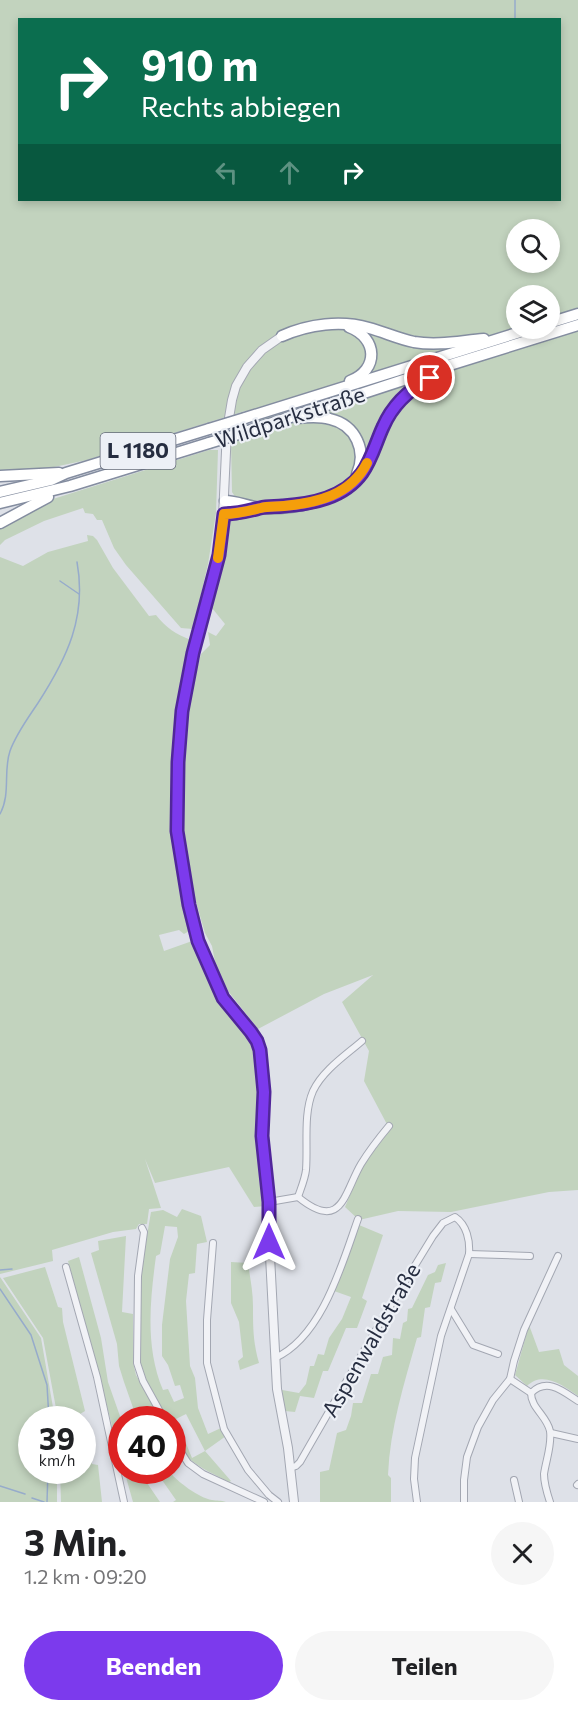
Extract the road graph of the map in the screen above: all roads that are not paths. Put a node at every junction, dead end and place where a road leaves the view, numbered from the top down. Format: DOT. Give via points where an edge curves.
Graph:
graph roads {
  1 [pos="578,314"];
  2 [pos="560,320"];
  3 [pos="340,324"];
  4 [pos="578,325"];
  5 [pos="282,336"];
  6 [pos="506,337"];
  7 [pos="506,337"];
  8 [pos="440,368"];
  9 [pos="318,396"];
  10 [pos="285,419"];
  11 [pos="66,473"];
  12 [pos="0,476"];
  13 [pos="353,483"];
  14 [pos="70,486"];
  15 [pos="0,492"];
  16 [pos="225,501"];
  17 [pos="0,503"];
  18 [pos="260,508"];
  19 [pos="224,514"];
  20 [pos="0,523"];
  21 [pos="362,1041"];
  22 [pos="389,1126"];
  23 [pos="298,1197"];
  24 [pos="269,1202"];
  25 [pos="358,1219"];
  26 [pos="142,1228"];
  27 [pos="213,1243"];
  28 [pos="469,1254"];
  29 [pos="530,1256"];
  30 [pos="558,1256"];
  31 [pos="66,1267"];
  32 [pos="451,1309"];
  33 [pos="498,1354"];
  34 [pos="275,1358"];
  35 [pos="510,1379"];
  36 [pos="531,1393"];
  37 [pos="578,1401"];
  38 [pos="157,1406"];
  39 [pos="551,1433"];
  40 [pos="578,1439"];
  41 [pos="186,1460"];
  42 [pos="290,1467"];
  43 [pos="514,1480"];
  44 [pos="275,1501"];
  45 [pos="124,1502"];
  46 [pos="264,1502"];
  47 [pos="294,1502"];
  48 [pos="417,1502"];
  49 [pos="464,1502"];
  50 [pos="519,1502"];
  51 [pos="550,1502"];
  1 -- 2 [label="highway"];
  3 -- 5 [label="highway, L 1180" via="297,329"];
  3 -- 6 [label="highway, L 1180" via="424,343"];
  3 -- 9 [label="highway" via="367,339 371,358 359,378"];
  4 -- 8 [label="highway, Wildparkstraße / L 1180"];
  5 -- 16 [label="street" via="256,356 234,392 227,430"];
  7 -- 9 [label="highway, Wildparkstraße / L 1180"];
  8 -- 10 [label="highway, Wildparkstraße / L 1180"];
  8 -- 13 [label="highway, L 1180" via="394,407 365,468"];
  9 -- 11 [label="highway, Wildparkstraße / L 1180, bridge"];
  10 -- 13 [label="highway, L 1180" via="327,418 353,432 361,456"];
  10 -- 14 [label="highway, Wildparkstraße / L 1180, bridge"];
  11 -- 12 [label="highway"];
  11 -- 15 [label="highway, L 1180"];
  13 -- 18 [label="highway, L 1180" via="325,499"];
  14 -- 17 [label="highway, L 1180"];
  14 -- 20 [label="highway, L 1180"];
  16 -- 18 [label="highway, L 1180"];
  16 -- 19 [label="street"];
  18 -- 19 [label="highway, L 1180"];
  19 -- 24 [label="street" via="217,564 182,711 177,831 198,941 223,998 251,1032 260,1050 264,1092 262,1136"];
  21 -- 23 [label="street" via="322,1077 309,1102 305,1173"];
  22 -- 23 [label="street" via="361,1165 338,1208 318,1209"];
  23 -- 24 [label="street"];
  24 -- 34 [label="street"];
  25 -- 34 [label="street" via="320,1311 289,1352"];
  26 -- 38 [label="street" via="137,1363"];
  27 -- 44 [label="street" via="207,1364 224,1429 249,1470"];
  28 -- 29 [label="street"];
  28 -- 32 [label="street"];
  28 -- 42 [label="street, Aspenwaldstraße" via="470,1243 461,1221 455,1217 443,1222 300,1461"];
  30 -- 35 [label="street" via="524,1330"];
  31 -- 45 [label="street" via="97,1377"];
  32 -- 33 [label="street" via="473,1345"];
  32 -- 48 [label="street" via="441,1336 415,1458"];
  34 -- 42 [label="street"];
  35 -- 36 [label="street"];
  35 -- 49 [label="street" via="478,1427 467,1457"];
  36 -- 37 [label="street" via="550,1385"];
  36 -- 39 [label="street" via="531,1400 548,1422"];
  39 -- 40 [label="street"];
  39 -- 51 [label="street" via="544,1475"];
  41 -- 46 [label="street" via="203,1474"];
  42 -- 47 [label="street"];
  43 -- 50 [label="street"];
}
